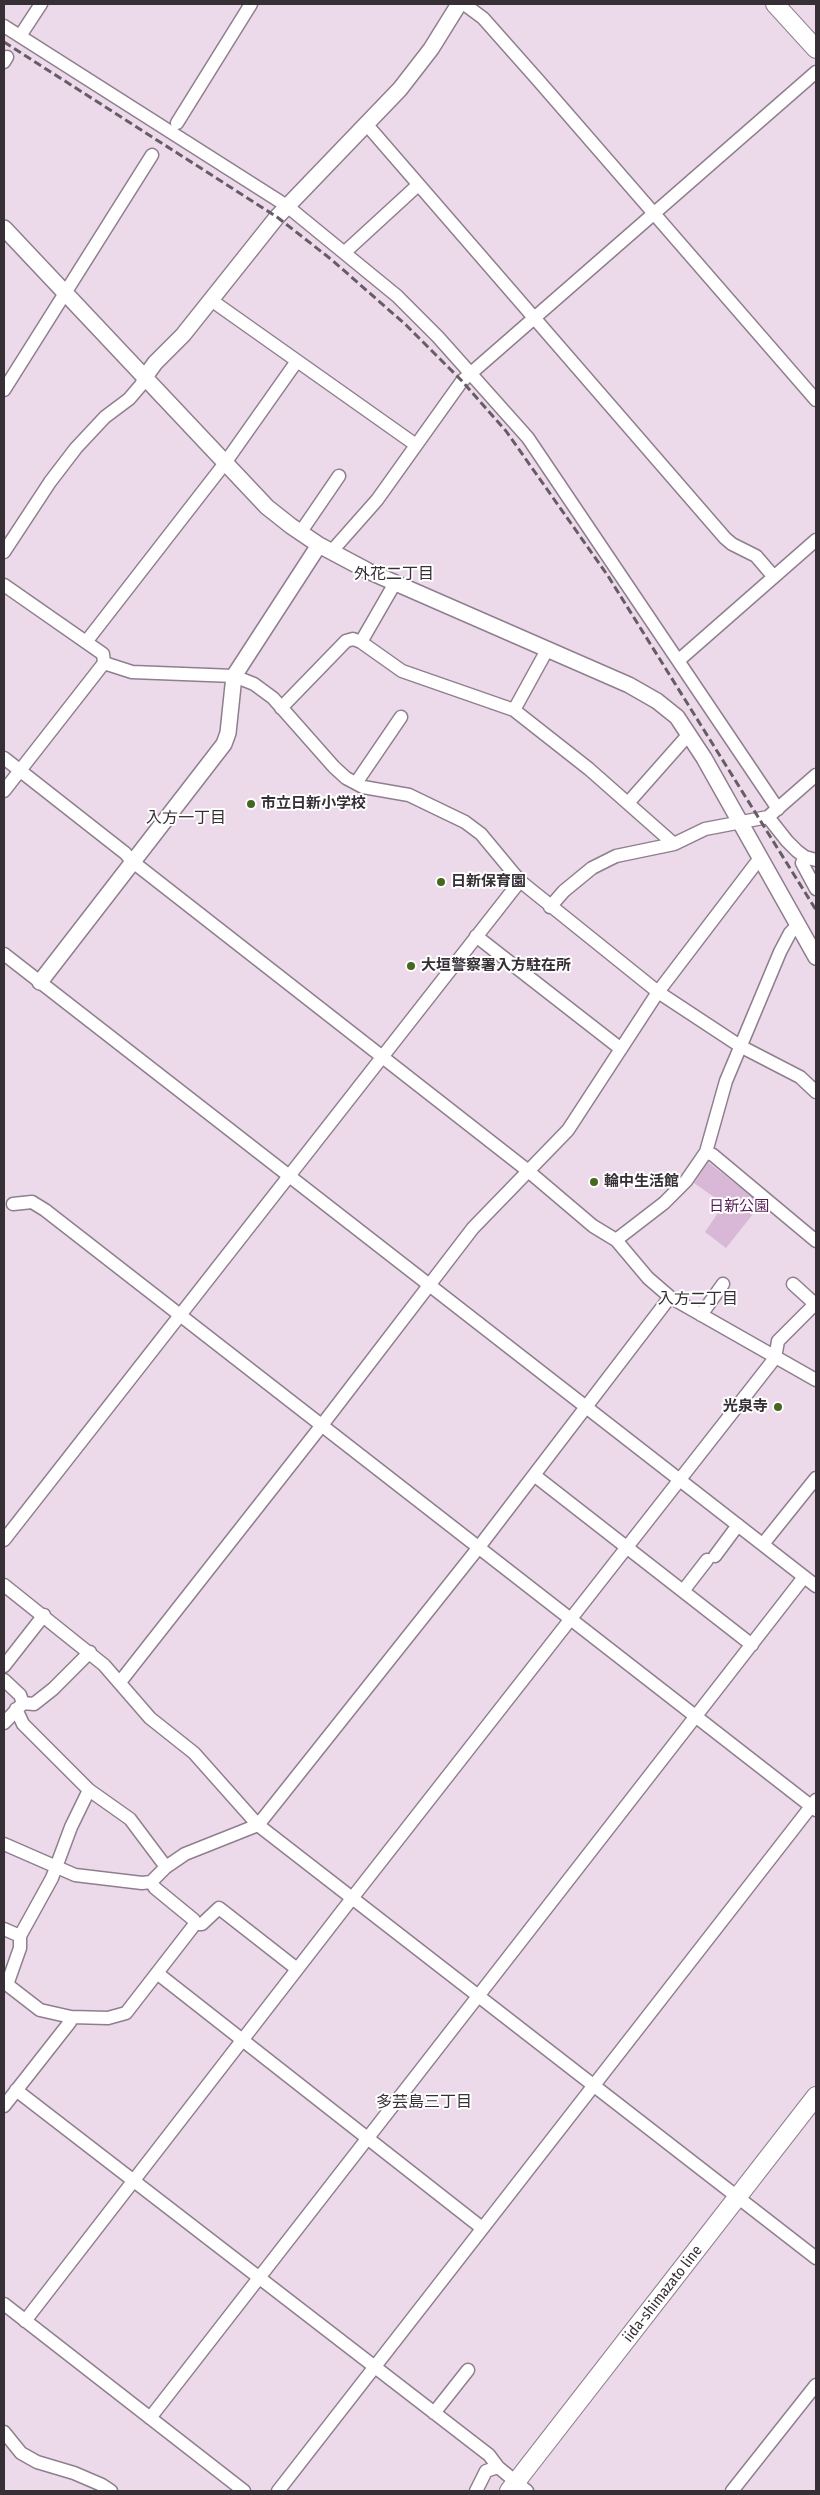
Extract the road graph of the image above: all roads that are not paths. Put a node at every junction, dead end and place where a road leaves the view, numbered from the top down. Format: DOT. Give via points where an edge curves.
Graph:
graph roads {
  1 [pos="40,4"];
  2 [pos="251,4"];
  3 [pos="459,4"];
  4 [pos="464,4"];
  5 [pos="775,4"];
  6 [pos="4,26"];
  7 [pos="20,36"];
  8 [pos="816,49"];
  9 [pos="816,72"];
  10 [pos="177,123"];
  11 [pos="367,125"];
  12 [pos="152,155"];
  13 [pos="418,185"];
  14 [pos="287,206"];
  15 [pos="654,213"];
  16 [pos="4,228"];
  17 [pos="345,252"];
  18 [pos="66,292"];
  19 [pos="211,300"];
  20 [pos="535,318"];
  21 [pos="297,361"];
  22 [pos="472,373"];
  23 [pos="145,377"];
  24 [pos="4,390"];
  25 [pos="816,400"];
  26 [pos="416,445"];
  27 [pos="225,463"];
  28 [pos="339,476"];
  29 [pos="300,533"];
  30 [pos="816,540"];
  31 [pos="325,549"];
  32 [pos="4,552"];
  33 [pos="774,577"];
  34 [pos="396,583"];
  35 [pos="4,585"];
  36 [pos="86,642"];
  37 [pos="360,642"];
  38 [pos="547,650"];
  39 [pos="679,660"];
  40 [pos="104,663"];
  41 [pos="234,676"];
  42 [pos="281,708"];
  43 [pos="514,710"];
  44 [pos="401,717"];
  45 [pos="689,734"];
  46 [pos="4,758"];
  47 [pos="20,771"];
  48 [pos="816,775"];
  49 [pos="356,783"];
  50 [pos="4,791"];
  51 [pos="628,803"];
  52 [pos="773,813"];
  53 [pos="741,823"];
  54 [pos="674,844"];
  55 [pos="760,858"];
  56 [pos="811,859"];
  57 [pos="132,862"];
  58 [pos="520,881"];
  59 [pos="816,888"];
  60 [pos="550,907"];
  61 [pos="798,925"];
  62 [pos="476,936"];
  63 [pos="4,954"];
  64 [pos="816,956"];
  65 [pos="40,982"];
  66 [pos="658,992"];
  67 [pos="740,1046"];
  68 [pos="621,1049"];
  69 [pos="381,1057"];
  70 [pos="816,1092"];
  71 [pos="706,1152"];
  72 [pos="528,1170"];
  73 [pos="288,1176"];
  74 [pos="13,1204"];
  75 [pos="616,1240"];
  76 [pos="816,1241"];
  77 [pos="429,1284"];
  78 [pos="723,1284"];
  79 [pos="793,1284"];
  80 [pos="670,1297"];
  81 [pos="816,1303"];
  82 [pos="701,1315"];
  83 [pos="179,1316"];
  84 [pos="775,1358"];
  85 [pos="816,1380"];
  86 [pos="586,1406"];
  87 [pos="322,1425"];
  88 [pos="534,1475"];
  89 [pos="816,1478"];
  90 [pos="679,1479"];
  91 [pos="738,1525"];
  92 [pos="4,1540"];
  93 [pos="763,1544"];
  94 [pos="479,1547"];
  95 [pos="627,1548"];
  96 [pos="804,1577"];
  97 [pos="4,1585"];
  98 [pos="816,1586"];
  99 [pos="683,1591"];
  100 [pos="44,1615"];
  101 [pos="572,1620"];
  102 [pos="752,1645"];
  103 [pos="90,1652"];
  104 [pos="4,1666"];
  105 [pos="4,1680"];
  106 [pos="120,1682"];
  107 [pos="20,1706"];
  108 [pos="696,1717"];
  109 [pos="4,1723"];
  110 [pos="90,1790"];
  111 [pos="815,1805"];
  112 [pos="258,1825"];
  113 [pos="4,1844"];
  114 [pos="55,1867"];
  115 [pos="166,1867"];
  116 [pos="152,1882"];
  117 [pos="353,1897"];
  118 [pos="195,1924"];
  119 [pos="4,1929"];
  120 [pos="20,1936"];
  121 [pos="297,1969"];
  122 [pos="158,1973"];
  123 [pos="478,1995"];
  124 [pos="71,2017"];
  125 [pos="242,2040"];
  126 [pos="593,2086"];
  127 [pos="16,2090"];
  128 [pos="816,2096"];
  129 [pos="4,2106"];
  130 [pos="367,2138"];
  131 [pos="134,2180"];
  132 [pos="738,2198"];
  133 [pos="482,2228"];
  134 [pos="816,2258"];
  135 [pos="259,2277"];
  136 [pos="4,2304"];
  137 [pos="25,2321"];
  138 [pos="374,2367"];
  139 [pos="468,2370"];
  140 [pos="816,2385"];
  141 [pos="434,2413"];
  142 [pos="150,2418"];
  143 [pos="4,2432"];
  144 [pos="498,2467"];
  145 [pos="518,2488"];
  146 [pos="111,2491"];
  147 [pos="244,2491"];
  148 [pos="278,2491"];
  149 [pos="476,2491"];
  150 [pos="732,2491"];
  1 -- 7 [label="street"];
  2 -- 10 [label="street"];
  3 -- 11 [label="street" via="431,49"];
  4 -- 15 [label="street" via="489,25"];
  5 -- 8 [label="main road"];
  6 -- 7 [label="street"];
  7 -- 14 [label="street"];
  9 -- 15 [label="street"];
  11 -- 13 [label="street"];
  11 -- 14 [label="street"];
  12 -- 18 [label="street"];
  13 -- 17 [label="street"];
  13 -- 20 [label="street"];
  14 -- 17 [label="street"];
  14 -- 19 [label="street"];
  15 -- 20 [label="street"];
  15 -- 25 [label="street"];
  16 -- 18 [label="street"];
  17 -- 22 [label="street" via="397,296"];
  18 -- 23 [label="street"];
  18 -- 24 [label="street"];
  19 -- 21 [label="street"];
  19 -- 23 [label="street"];
  20 -- 22 [label="street"];
  20 -- 33 [label="street" via="725,538 756,556"];
  21 -- 26 [label="street"];
  21 -- 27 [label="street"];
  22 -- 26 [label="street" via="462,381"];
  22 -- 39 [label="street" via="528,438"];
  23 -- 27 [label="street"];
  23 -- 32 [label="street" via="129,399 105,417 76,448"];
  26 -- 31 [label="street" via="377,500"];
  27 -- 29 [label="street" via="267,506"];
  27 -- 36 [label="street"];
  28 -- 29 [label="street"];
  29 -- 31 [label="street"];
  30 -- 33 [label="street"];
  31 -- 34 [label="street"];
  31 -- 41 [label="street"];
  33 -- 39 [label="street"];
  34 -- 37 [label="street"];
  34 -- 38 [label="street"];
  35 -- 36 [label="street"];
  36 -- 40 [label="street" via="103,654"];
  37 -- 42 [label="street" via="346,641"];
  37 -- 43 [label="street" via="402,671"];
  38 -- 43 [label="street"];
  38 -- 45 [label="street" via="629,685 657,701 677,717"];
  39 -- 52 [label="street"];
  40 -- 41 [label="street" via="132,672"];
  40 -- 47 [label="street"];
  41 -- 42 [label="street" via="254,684"];
  41 -- 57 [label="street" via="224,744"];
  42 -- 49 [label="street" via="334,767"];
  43 -- 51 [label="street"];
  44 -- 49 [label="street"];
  45 -- 51 [label="street"];
  45 -- 53 [label="street"];
  46 -- 47 [label="street"];
  47 -- 50 [label="street"];
  47 -- 57 [label="street" via="125,853"];
  48 -- 52 [label="street"];
  49 -- 58 [label="street" via="409,794 466,822 481,834"];
  51 -- 54 [label="street"];
  52 -- 53 [label="street"];
  52 -- 56 [label="street" via="786,841"];
  53 -- 54 [label="street" via="705,829"];
  53 -- 55 [label="street"];
  54 -- 60 [label="street" via="616,856 592,868"];
  55 -- 61 [label="street"];
  55 -- 66 [label="street"];
  56 -- 59 [label="street" via="802,863"];
  57 -- 65 [label="street"];
  57 -- 69 [label="street"];
  58 -- 60 [label="street"];
  58 -- 62 [label="street"];
  60 -- 66 [label="street"];
  61 -- 64 [label="street"];
  61 -- 67 [label="street" via="780,952"];
  62 -- 68 [label="street"];
  62 -- 69 [label="street"];
  63 -- 65 [label="street"];
  65 -- 73 [label="street"];
  66 -- 67 [label="street"];
  66 -- 68 [label="street"];
  67 -- 70 [label="street" via="800,1077"];
  67 -- 71 [label="street" via="726,1081"];
  68 -- 72 [label="street" via="568,1130"];
  69 -- 72 [label="street"];
  69 -- 73 [label="street"];
  71 -- 75 [label="street" via="686,1181 664,1203"];
  71 -- 76 [label="street"];
  72 -- 75 [label="street" via="593,1226"];
  72 -- 77 [label="street" via="473,1228"];
  73 -- 77 [label="street"];
  73 -- 83 [label="street"];
  74 -- 83 [label="street" via="32,1202 45,1210"];
  75 -- 80 [label="street" via="648,1278"];
  77 -- 86 [label="street"];
  77 -- 87 [label="street"];
  78 -- 82 [label="street"];
  79 -- 81 [label="street"];
  80 -- 82 [label="street"];
  80 -- 86 [label="street"];
  81 -- 84 [label="street" via="778,1341"];
  82 -- 84 [label="street"];
  83 -- 87 [label="street"];
  83 -- 92 [label="street"];
  84 -- 85 [label="street"];
  84 -- 90 [label="street"];
  86 -- 88 [label="street"];
  86 -- 90 [label="street"];
  87 -- 94 [label="street"];
  87 -- 106 [label="street"];
  88 -- 94 [label="street"];
  88 -- 95 [label="street"];
  89 -- 93 [label="street"];
  90 -- 91 [label="street"];
  90 -- 95 [label="street"];
  91 -- 93 [label="street"];
  91 -- 99 [label="street"];
  93 -- 96 [label="street"];
  94 -- 101 [label="street"];
  94 -- 112 [label="street"];
  95 -- 99 [label="street"];
  95 -- 101 [label="street"];
  96 -- 98 [label="street"];
  96 -- 102 [label="street"];
  97 -- 100 [label="street"];
  99 -- 102 [label="street"];
  100 -- 103 [label="street"];
  100 -- 104 [label="street"];
  101 -- 108 [label="street"];
  101 -- 117 [label="street"];
  102 -- 108 [label="street"];
  103 -- 106 [label="street"];
  103 -- 107 [label="street" via="34,1704"];
  105 -- 107 [label="street" via="20,1695"];
  106 -- 112 [label="street" via="150,1718 194,1753"];
  107 -- 109 [label="street"];
  107 -- 110 [label="street" via="24,1724"];
  108 -- 111 [label="street"];
  108 -- 123 [label="street"];
  110 -- 114 [label="street" via="70,1827"];
  110 -- 115 [label="street" via="130,1819"];
  111 -- 126 [label="street"];
  112 -- 115 [label="street" via="184,1854"];
  112 -- 117 [label="street"];
  113 -- 114 [label="street"];
  114 -- 116 [label="street" via="75,1875 142,1884"];
  114 -- 120 [label="street"];
  115 -- 116 [label="street"];
  116 -- 118 [label="street"];
  117 -- 121 [label="street"];
  117 -- 123 [label="street"];
  118 -- 121 [label="street" via="202,1924 219,1908"];
  118 -- 122 [label="street"];
  119 -- 120 [label="street"];
  120 -- 124 [label="street" via="20,1948 9,1986 40,2010"];
  121 -- 125 [label="street"];
  122 -- 124 [label="street" via="126,2013 108,2018"];
  122 -- 125 [label="street"];
  123 -- 126 [label="street"];
  123 -- 130 [label="street"];
  124 -- 127 [label="street"];
  125 -- 130 [label="street"];
  125 -- 131 [label="street"];
  126 -- 132 [label="street"];
  126 -- 133 [label="street"];
  127 -- 129 [label="street"];
  127 -- 131 [label="street"];
  128 -- 132 [label="main road, iida-shimazato line"];
  130 -- 133 [label="street"];
  130 -- 135 [label="street"];
  131 -- 135 [label="street"];
  131 -- 137 [label="street"];
  132 -- 134 [label="street"];
  132 -- 145 [label="main road, iida-shimazato line"];
  133 -- 138 [label="street"];
  135 -- 138 [label="street"];
  135 -- 142 [label="street"];
  136 -- 137 [label="street"];
  137 -- 142 [label="street"];
  138 -- 141 [label="street"];
  138 -- 148 [label="street"];
  139 -- 141 [label="street"];
  140 -- 150 [label="street"];
  141 -- 144 [label="street" via="489,2455"];
  142 -- 147 [label="street"];
  143 -- 146 [label="street" via="21,2453 37,2462 74,2473"];
  144 -- 145 [label="street"];
  144 -- 149 [label="street" via="486,2471"];
}
